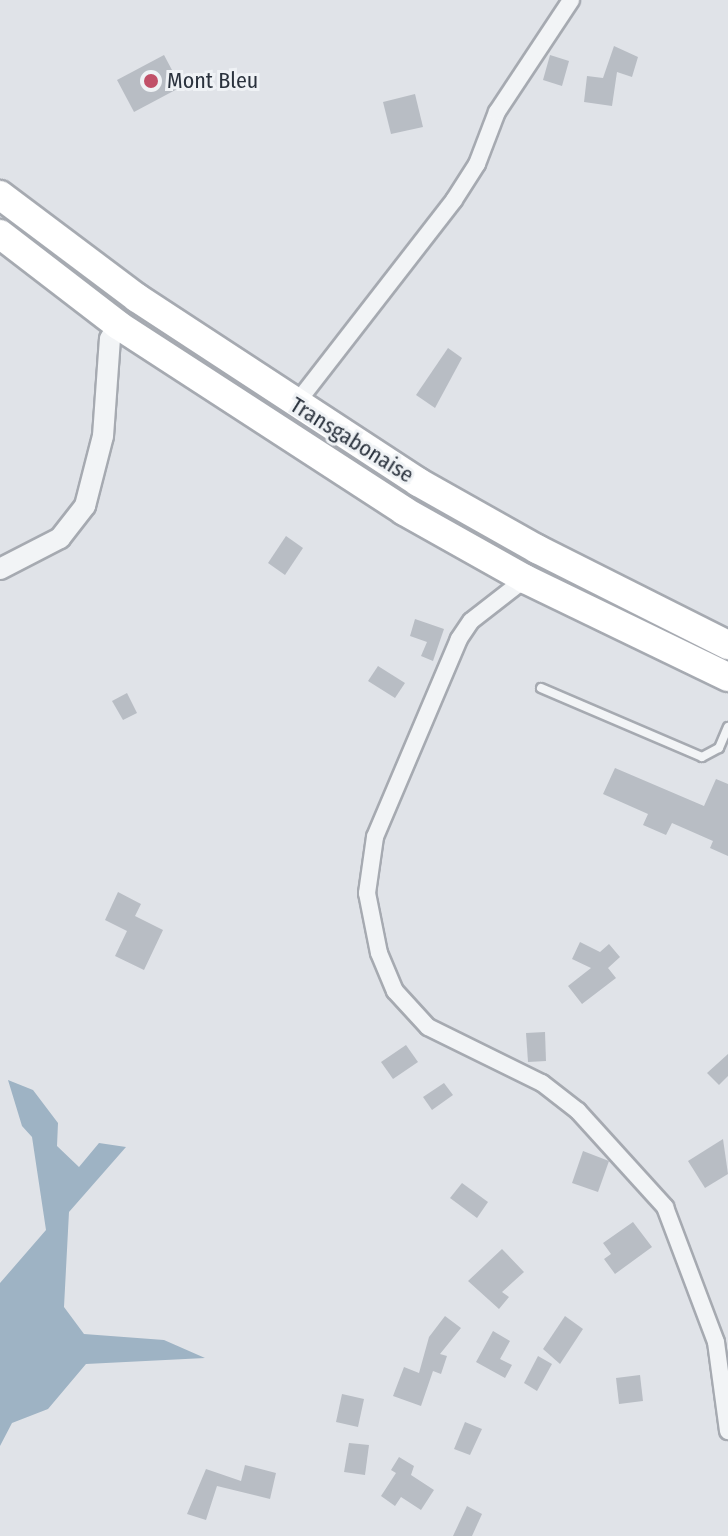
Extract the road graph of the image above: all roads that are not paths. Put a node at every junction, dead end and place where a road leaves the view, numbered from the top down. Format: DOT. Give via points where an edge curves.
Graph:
graph roads {
  1 [pos="571,0"];
  2 [pos="0,195"];
  3 [pos="0,234"];
  4 [pos="137,298"];
  5 [pos="118,325"];
  6 [pos="295,405"];
  7 [pos="0,569"];
  8 [pos="525,579"];
  9 [pos="728,645"];
  10 [pos="728,677"];
  11 [pos="541,688"];
  12 [pos="728,727"];
  13 [pos="728,1431"];
  1 -- 6 [label="street" via="497,112 477,164 454,200"];
  2 -- 4 [label="highway, Transgabonaise"];
  3 -- 5 [label="highway, Transgabonaise"];
  4 -- 5 [label="street"];
  4 -- 6 [label="highway, Transgabonaise"];
  5 -- 7 [label="street" via="110,339 103,436 85,506 60,538"];
  5 -- 8 [label="highway, Transgabonaise" via="338,470"];
  6 -- 9 [label="highway, Transgabonaise" via="537,549"];
  8 -- 10 [label="highway, Transgabonaise"];
  8 -- 13 [label="street" via="464,629 375,837 367,893 379,953 395,991 428,1027 542,1083 578,1111 665,1207 716,1342"];
  11 -- 12 [label="lane" via="702,757 719,748"];
}
